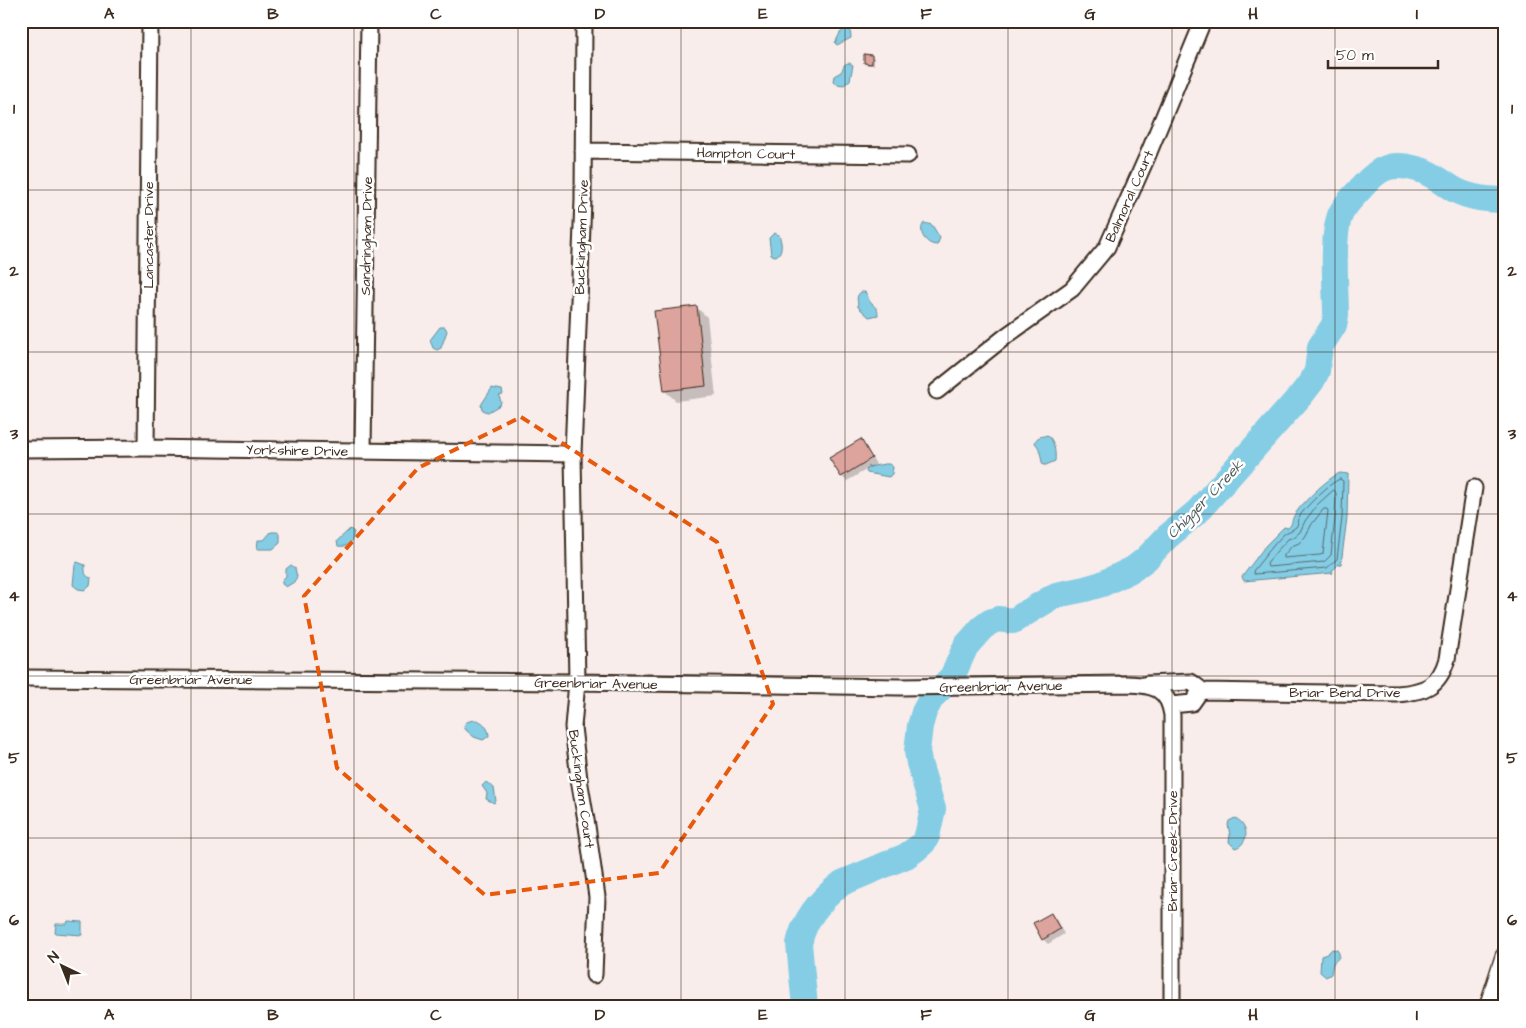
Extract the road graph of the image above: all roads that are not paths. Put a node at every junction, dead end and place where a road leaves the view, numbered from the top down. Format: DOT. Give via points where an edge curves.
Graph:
graph roads {
  1 [pos="150,21"];
  2 [pos="369,21"];
  3 [pos="584,21"];
  4 [pos="1203,21"];
  5 [pos="583,151"];
  6 [pos="908,155"];
  7 [pos="937,391"];
  8 [pos="21,448"];
  9 [pos="146,448"];
  10 [pos="363,451"];
  11 [pos="572,454"];
  12 [pos="1474,488"];
  13 [pos="21,678"];
  14 [pos="577,682"];
  15 [pos="1139,684"];
  16 [pos="1204,691"];
  17 [pos="1169,701"];
  18 [pos="1505,957"];
  19 [pos="594,975"];
  20 [pos="1172,1007"];
  21 [pos="1490,1007"];
  1 -- 9 [label="street, Lancaster Drive"];
  2 -- 10 [label="street, Sandringham Drive"];
  3 -- 5 [label="street, Buckingham Drive"];
  4 -- 7 [label="street, Balmoral Court" via="1107,247 1072,289"];
  5 -- 6 [label="street, Hampton Court"];
  5 -- 11 [label="street, Buckingham Drive"];
  8 -- 9 [label="street, Yorkshire Drive"];
  9 -- 10 [label="street, Yorkshire Drive"];
  10 -- 11 [label="street, Yorkshire Drive"];
  11 -- 14 [label="street, Buckingham Court"];
  12 -- 16 [label="street, Briar Bend Drive" via="1447,659 1444,670 1431,685 1413,693 1397,694"];
  13 -- 14 [label="street, Greenbriar Avenue"];
  14 -- 15 [label="street, Greenbriar Avenue" via="900,687"];
  14 -- 19 [label="street, Buckingham Court" via="573,727 597,897"];
  15 -- 16 [label="street, Briar Bend Drive" via="1192,682"];
  15 -- 17 [label="street, Greenbriar Avenue" via="1154,688"];
  16 -- 17 [label="street" via="1192,703"];
  17 -- 20 [label="street, Briar Creek Drive" via="1172,715"];
  18 -- 21 [label="main road"];
}
